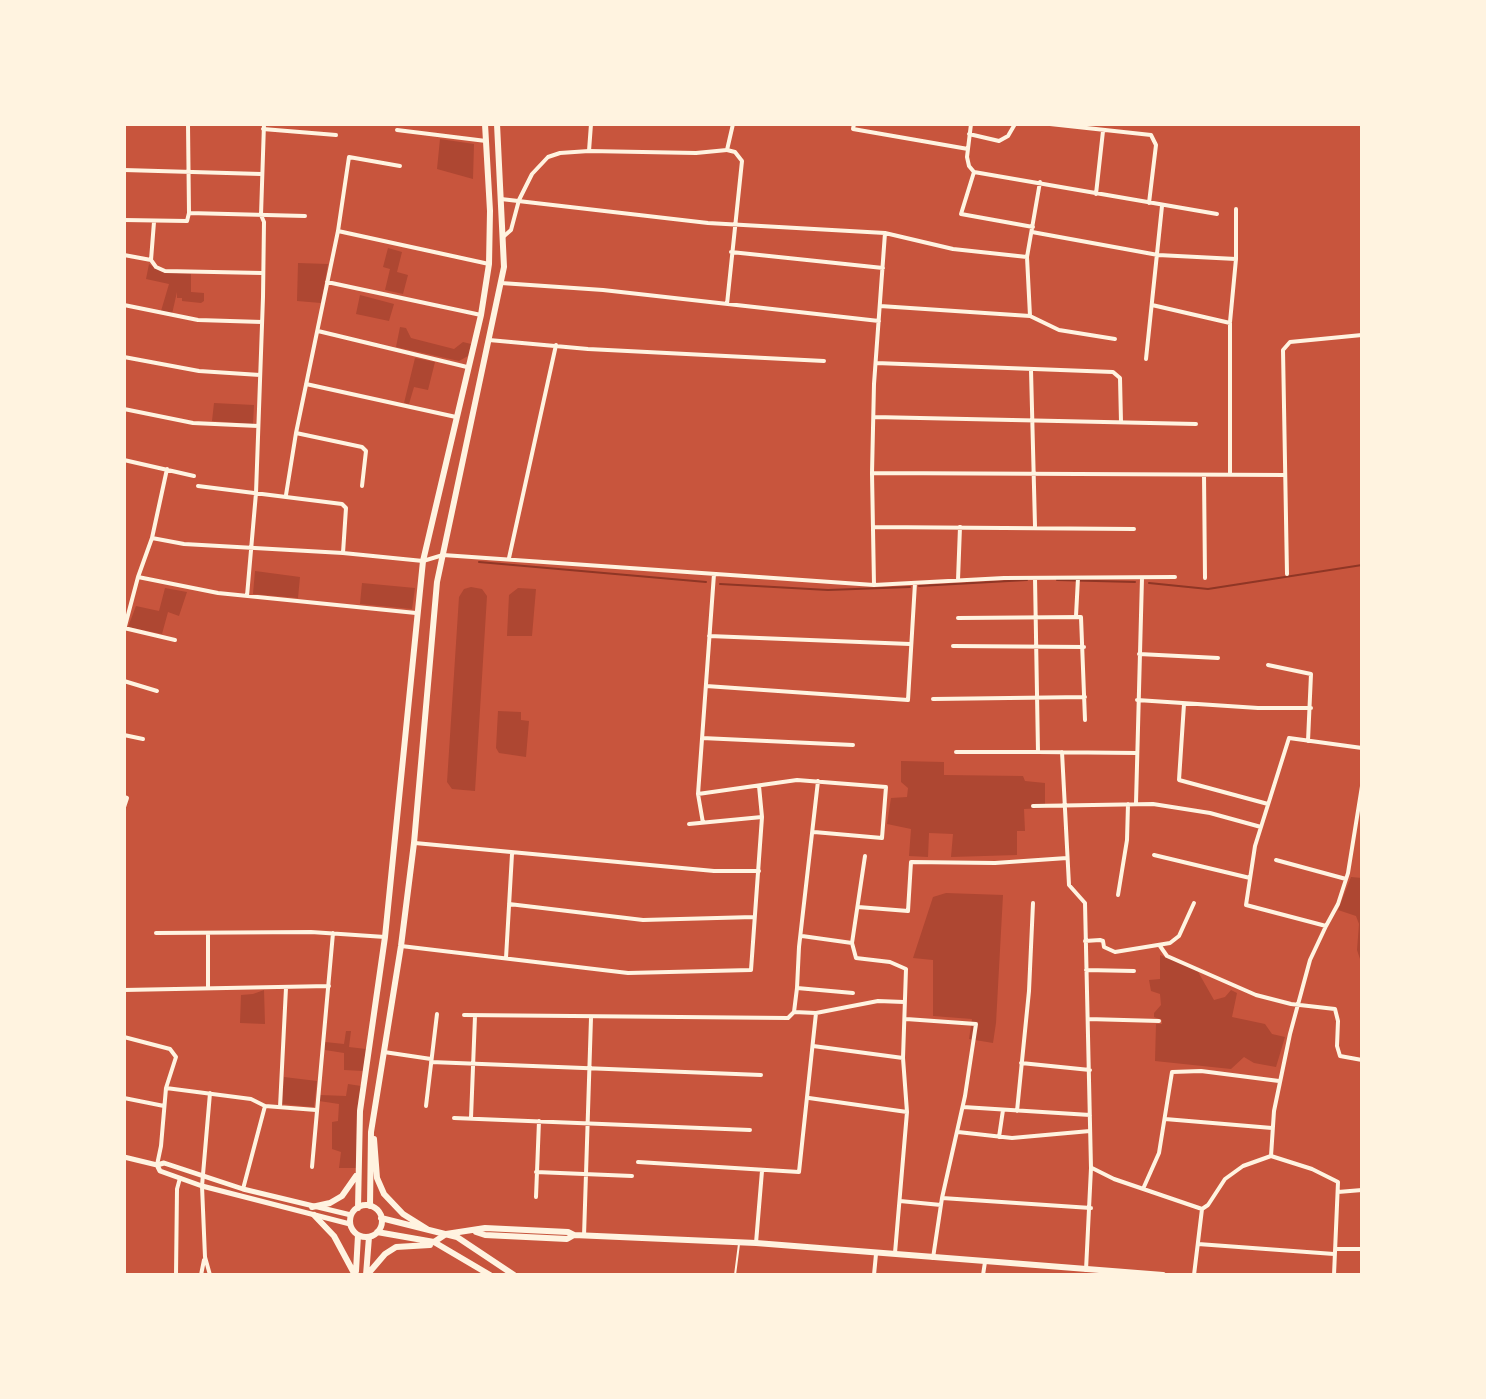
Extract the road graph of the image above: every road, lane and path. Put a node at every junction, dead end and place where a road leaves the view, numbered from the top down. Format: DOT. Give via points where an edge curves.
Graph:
graph roads {
  1 [pos="188,124"];
  2 [pos="485,124"];
  3 [pos="497,124"];
  4 [pos="591,124"];
  5 [pos="733,124"];
  6 [pos="854,124"];
  7 [pos="971,124"];
  8 [pos="1015,124"];
  9 [pos="1050,124"];
  10 [pos="264,127"];
  11 [pos="397,130"];
  12 [pos="1103,131"];
  13 [pos="969,134"];
  14 [pos="336,135"];
  15 [pos="486,141"];
  16 [pos="968,149"];
  17 [pos="727,150"];
  18 [pos="589,151"];
  19 [pos="400,166"];
  20 [pos="124,170"];
  21 [pos="190,171"];
  22 [pos="974,172"];
  23 [pos="262,174"];
  24 [pos="1040,182"];
  25 [pos="1096,194"];
  26 [pos="501,199"];
  27 [pos="519,200"];
  28 [pos="1149,203"];
  29 [pos="1162,206"];
  30 [pos="1236,209"];
  31 [pos="189,213"];
  32 [pos="1217,214"];
  33 [pos="261,215"];
  34 [pos="305,216"];
  35 [pos="124,220"];
  36 [pos="154,222"];
  37 [pos="737,223"];
  38 [pos="1032,229"];
  39 [pos="338,231"];
  40 [pos="885,233"];
  41 [pos="503,237"];
  42 [pos="731,252"];
  43 [pos="124,255"];
  44 [pos="1158,255"];
  45 [pos="1027,257"];
  46 [pos="1236,259"];
  47 [pos="151,260"];
  48 [pos="489,264"];
  49 [pos="883,268"];
  50 [pos="262,273"];
  51 [pos="327,282"];
  52 [pos="501,283"];
  53 [pos="727,304"];
  54 [pos="124,305"];
  55 [pos="1152,305"];
  56 [pos="880,306"];
  57 [pos="481,315"];
  58 [pos="1030,316"];
  59 [pos="879,321"];
  60 [pos="262,322"];
  61 [pos="1230,323"];
  62 [pos="318,331"];
  63 [pos="1362,335"];
  64 [pos="1115,339"];
  65 [pos="489,340"];
  66 [pos="556,345"];
  67 [pos="124,357"];
  68 [pos="1146,359"];
  69 [pos="824,361"];
  70 [pos="876,363"];
  71 [pos="469,367"];
  72 [pos="1031,370"];
  73 [pos="260,375"];
  74 [pos="306,384"];
  75 [pos="124,409"];
  76 [pos="874,417"];
  77 [pos="458,418"];
  78 [pos="1033,421"];
  79 [pos="1121,422"];
  80 [pos="1196,424"];
  81 [pos="258,426"];
  82 [pos="296,433"];
  83 [pos="124,460"];
  84 [pos="167,469"];
  85 [pos="872,473"];
  86 [pos="1034,473"];
  87 [pos="1230,474"];
  88 [pos="1204,475"];
  89 [pos="1285,475"];
  90 [pos="194,476"];
  91 [pos="198,486"];
  92 [pos="362,486"];
  93 [pos="256,493"];
  94 [pos="286,495"];
  95 [pos="960,526"];
  96 [pos="1035,526"];
  97 [pos="874,527"];
  98 [pos="1134,529"];
  99 [pos="152,538"];
  100 [pos="253,547"];
  101 [pos="343,553"];
  102 [pos="443,555"];
  103 [pos="509,559"];
  104 [pos="423,561"];
  105 [pos="714,574"];
  106 [pos="1287,574"];
  107 [pos="1142,576"];
  108 [pos="138,577"];
  109 [pos="1078,577"];
  110 [pos="1175,577"];
  111 [pos="1035,578"];
  112 [pos="1205,578"];
  113 [pos="958,580"];
  114 [pos="915,583"];
  115 [pos="874,585"];
  116 [pos="247,596"];
  117 [pos="418,613"];
  118 [pos="1076,616"];
  119 [pos="1035,617"];
  120 [pos="958,618"];
  121 [pos="124,629"];
  122 [pos="709,636"];
  123 [pos="175,640"];
  124 [pos="910,644"];
  125 [pos="953,646"];
  126 [pos="1035,646"];
  127 [pos="1084,647"];
  128 [pos="1139,654"];
  129 [pos="1218,658"];
  130 [pos="1268,665"];
  131 [pos="124,681"];
  132 [pos="706,686"];
  133 [pos="157,691"];
  134 [pos="1085,697"];
  135 [pos="933,699"];
  136 [pos="1037,699"];
  137 [pos="1137,700"];
  138 [pos="1184,704"];
  139 [pos="1311,708"];
  140 [pos="1085,720"];
  141 [pos="124,735"];
  142 [pos="702,738"];
  143 [pos="143,739"];
  144 [pos="1308,741"];
  145 [pos="853,745"];
  146 [pos="1362,748"];
  147 [pos="956,752"];
  148 [pos="1038,752"];
  149 [pos="1062,752"];
  150 [pos="1137,753"];
  151 [pos="818,781"];
  152 [pos="759,786"];
  153 [pos="1362,786"];
  154 [pos="698,794"];
  155 [pos="124,797"];
  156 [pos="1136,803"];
  157 [pos="1128,804"];
  158 [pos="1269,804"];
  159 [pos="1033,806"];
  160 [pos="124,807"];
  161 [pos="1063,807"];
  162 [pos="762,817"];
  163 [pos="703,823"];
  164 [pos="689,824"];
  165 [pos="1261,827"];
  166 [pos="814,832"];
  167 [pos="414,843"];
  168 [pos="512,854"];
  169 [pos="1154,855"];
  170 [pos="865,856"];
  171 [pos="1067,858"];
  172 [pos="1276,860"];
  173 [pos="759,871"];
  174 [pos="1250,878"];
  175 [pos="1346,879"];
  176 [pos="1118,895"];
  177 [pos="1033,903"];
  178 [pos="1194,903"];
  179 [pos="509,904"];
  180 [pos="858,907"];
  181 [pos="754,917"];
  182 [pos="1326,926"];
  183 [pos="156,933"];
  184 [pos="333,933"];
  185 [pos="208,935"];
  186 [pos="801,936"];
  187 [pos="385,937"];
  188 [pos="1085,941"];
  189 [pos="852,943"];
  190 [pos="401,946"];
  191 [pos="1160,946"];
  192 [pos="506,958"];
  193 [pos="1086,970"];
  194 [pos="1134,971"];
  195 [pos="329,986"];
  196 [pos="286,988"];
  197 [pos="797,988"];
  198 [pos="208,989"];
  199 [pos="124,990"];
  200 [pos="853,993"];
  201 [pos="904,1002"];
  202 [pos="1298,1005"];
  203 [pos="794,1012"];
  204 [pos="816,1013"];
  205 [pos="437,1014"];
  206 [pos="464,1015"];
  207 [pos="475,1016"];
  208 [pos="592,1017"];
  209 [pos="906,1019"];
  210 [pos="1088,1019"];
  211 [pos="1159,1021"];
  212 [pos="124,1037"];
  213 [pos="813,1046"];
  214 [pos="384,1052"];
  215 [pos="903,1058"];
  216 [pos="431,1060"];
  217 [pos="1362,1060"];
  218 [pos="1021,1063"];
  219 [pos="472,1065"];
  220 [pos="589,1070"];
  221 [pos="1090,1070"];
  222 [pos="761,1075"];
  223 [pos="1280,1081"];
  224 [pos="166,1088"];
  225 [pos="210,1093"];
  226 [pos="124,1098"];
  227 [pos="809,1098"];
  228 [pos="164,1106"];
  229 [pos="265,1106"];
  230 [pos="426,1106"];
  231 [pos="280,1107"];
  232 [pos="963,1107"];
  233 [pos="316,1110"];
  234 [pos="1003,1110"];
  235 [pos="1017,1111"];
  236 [pos="907,1112"];
  237 [pos="1090,1115"];
  238 [pos="454,1118"];
  239 [pos="471,1118"];
  240 [pos="1165,1119"];
  241 [pos="539,1121"];
  242 [pos="587,1123"];
  243 [pos="1272,1128"];
  244 [pos="750,1130"];
  245 [pos="1090,1131"];
  246 [pos="371,1132"];
  247 [pos="957,1132"];
  248 [pos="999,1137"];
  249 [pos="1271,1156"];
  250 [pos="124,1157"];
  251 [pos="638,1162"];
  252 [pos="157,1165"];
  253 [pos="312,1167"];
  254 [pos="1091,1168"];
  255 [pos="358,1171"];
  256 [pos="762,1171"];
  257 [pos="536,1172"];
  258 [pos="585,1173"];
  259 [pos="632,1176"];
  260 [pos="203,1177"];
  261 [pos="180,1178"];
  262 [pos="202,1186"];
  263 [pos="243,1189"];
  264 [pos="1143,1189"];
  265 [pos="1362,1190"];
  266 [pos="1338,1192"];
  267 [pos="536,1197"];
  268 [pos="942,1198"];
  269 [pos="900,1201"];
  270 [pos="941,1205"];
  271 [pos="370,1206"];
  272 [pos="312,1207"];
  273 [pos="358,1208"];
  274 [pos="1091,1208"];
  275 [pos="1202,1209"];
  276 [pos="314,1215"];
  277 [pos="381,1218"];
  278 [pos="351,1220"];
  279 [pos="429,1230"];
  280 [pos="377,1232"];
  281 [pos="446,1234"];
  282 [pos="358,1235"];
  283 [pos="584,1236"];
  284 [pos="369,1237"];
  285 [pos="434,1242"];
  286 [pos="739,1243"];
  287 [pos="756,1243"];
  288 [pos="1198,1244"];
  289 [pos="446,1246"];
  290 [pos="1362,1249"];
  291 [pos="1335,1252"];
  292 [pos="876,1254"];
  293 [pos="895,1255"];
  294 [pos="205,1257"];
  295 [pos="933,1258"];
  296 [pos="985,1262"];
  297 [pos="1086,1270"];
  298 [pos="1127,1274"];
  299 [pos="176,1275"];
  300 [pos="201,1275"];
  301 [pos="210,1275"];
  302 [pos="356,1275"];
  303 [pos="367,1275"];
  304 [pos="490,1275"];
  305 [pos="514,1275"];
  306 [pos="735,1275"];
  307 [pos="874,1275"];
  308 [pos="983,1275"];
  309 [pos="1163,1275"];
  310 [pos="1194,1275"];
  311 [pos="1334,1275"];
  1 -- 21 [label="street"];
  2 -- 15 [label="main road"];
  3 -- 26 [label="main road"];
  4 -- 18 [label="street"];
  5 -- 17 [label="street"];
  6 -- 16 [label="street" via="853,129"];
  7 -- 13 [label="street"];
  8 -- 13 [label="street" via="1005,140"];
  9 -- 12 [label="street"];
  10 -- 14 [label="street"];
  10 -- 23 [label="street"];
  11 -- 15 [label="street"];
  12 -- 25 [label="street"];
  12 -- 28 [label="street" via="1154,138"];
  13 -- 16 [label="street"];
  15 -- 48 [label="main road"];
  16 -- 22 [label="street"];
  17 -- 18 [label="street"];
  17 -- 37 [label="street" via="742,161"];
  18 -- 27 [label="street" via="548,157"];
  19 -- 39 [label="street" via="349,157"];
  20 -- 21 [label="street"];
  21 -- 23 [label="street"];
  21 -- 31 [label="street"];
  22 -- 24 [label="street"];
  22 -- 38 [label="street" via="961,214"];
  23 -- 33 [label="street"];
  24 -- 25 [label="street"];
  24 -- 38 [label="street"];
  25 -- 28 [label="street"];
  26 -- 27 [label="street"];
  26 -- 41 [label="main road"];
  27 -- 37 [label="street"];
  27 -- 41 [label="street" via="511,230"];
  28 -- 29 [label="street"];
  29 -- 32 [label="street"];
  29 -- 44 [label="street"];
  30 -- 46 [label="street"];
  31 -- 33 [label="street"];
  31 -- 36 [label="street" via="187,221"];
  33 -- 34 [label="street"];
  33 -- 50 [label="street"];
  35 -- 36 [label="street"];
  36 -- 47 [label="street"];
  37 -- 40 [label="street"];
  37 -- 42 [label="street"];
  38 -- 44 [label="street"];
  38 -- 45 [label="street"];
  39 -- 48 [label="street"];
  39 -- 51 [label="street"];
  40 -- 45 [label="street" via="953,249"];
  40 -- 49 [label="street"];
  41 -- 52 [label="main road"];
  42 -- 49 [label="street"];
  42 -- 53 [label="street"];
  43 -- 47 [label="street"];
  44 -- 46 [label="street"];
  44 -- 55 [label="street"];
  45 -- 58 [label="street"];
  46 -- 61 [label="street"];
  47 -- 50 [label="street" via="165,271"];
  48 -- 57 [label="main road"];
  49 -- 56 [label="street"];
  50 -- 60 [label="street"];
  51 -- 57 [label="street"];
  51 -- 62 [label="street"];
  52 -- 53 [label="street"];
  52 -- 65 [label="main road"];
  53 -- 59 [label="street"];
  54 -- 60 [label="street" via="198,320"];
  55 -- 61 [label="street"];
  55 -- 68 [label="street"];
  56 -- 58 [label="street"];
  56 -- 59 [label="street"];
  57 -- 71 [label="main road"];
  58 -- 64 [label="street" via="1059,330"];
  59 -- 70 [label="street"];
  60 -- 73 [label="street"];
  61 -- 87 [label="street"];
  62 -- 71 [label="street"];
  62 -- 74 [label="street"];
  63 -- 89 [label="street" via="1285,345"];
  65 -- 66 [label="street"];
  65 -- 102 [label="main road"];
  66 -- 69 [label="street"];
  66 -- 103 [label="street"];
  67 -- 73 [label="street" via="199,371"];
  70 -- 72 [label="street"];
  70 -- 76 [label="street"];
  71 -- 77 [label="main road"];
  72 -- 78 [label="street"];
  72 -- 79 [label="street" via="1118,374"];
  73 -- 81 [label="street"];
  74 -- 77 [label="street"];
  74 -- 82 [label="street"];
  75 -- 81 [label="street" via="193,423"];
  76 -- 78 [label="street"];
  76 -- 85 [label="street"];
  77 -- 104 [label="main road"];
  78 -- 79 [label="street"];
  78 -- 86 [label="street"];
  79 -- 80 [label="street"];
  81 -- 93 [label="street"];
  82 -- 92 [label="street" via="362,447"];
  82 -- 94 [label="street"];
  83 -- 84 [label="street"];
  84 -- 90 [label="street"];
  84 -- 99 [label="street"];
  85 -- 86 [label="street"];
  85 -- 97 [label="street"];
  86 -- 88 [label="street"];
  86 -- 96 [label="street"];
  87 -- 88 [label="street"];
  87 -- 89 [label="street"];
  88 -- 112 [label="street"];
  89 -- 106 [label="street"];
  91 -- 93 [label="street"];
  93 -- 94 [label="street"];
  93 -- 100 [label="street"];
  94 -- 101 [label="street" via="346,508"];
  95 -- 96 [label="street"];
  95 -- 97 [label="street"];
  95 -- 113 [label="street"];
  96 -- 98 [label="street"];
  97 -- 115 [label="street"];
  99 -- 100 [label="street"];
  99 -- 108 [label="street"];
  100 -- 101 [label="street"];
  100 -- 116 [label="street"];
  101 -- 104 [label="street"];
  102 -- 103 [label="street"];
  102 -- 104 [label="street"];
  102 -- 167 [label="main road"];
  103 -- 105 [label="street"];
  104 -- 117 [label="main road"];
  105 -- 115 [label="street"];
  105 -- 122 [label="street"];
  107 -- 109 [label="street"];
  107 -- 110 [label="street"];
  107 -- 128 [label="street"];
  108 -- 116 [label="street"];
  108 -- 121 [label="street"];
  109 -- 111 [label="street"];
  109 -- 118 [label="street"];
  111 -- 113 [label="street"];
  111 -- 119 [label="street"];
  113 -- 114 [label="street"];
  114 -- 115 [label="street"];
  114 -- 124 [label="street"];
  116 -- 117 [label="street"];
  117 -- 187 [label="main road"];
  118 -- 119 [label="street"];
  118 -- 127 [label="street" via="1083,624"];
  119 -- 120 [label="street"];
  119 -- 126 [label="street"];
  121 -- 123 [label="street"];
  122 -- 124 [label="street"];
  122 -- 132 [label="street"];
  124 -- 132 [label="street" via="908,700"];
  125 -- 126 [label="street"];
  126 -- 127 [label="street"];
  126 -- 136 [label="street"];
  127 -- 134 [label="street"];
  128 -- 129 [label="street"];
  128 -- 137 [label="street"];
  130 -- 139 [label="street" via="1311,674"];
  131 -- 133 [label="street"];
  132 -- 142 [label="street"];
  134 -- 136 [label="street"];
  134 -- 140 [label="street"];
  135 -- 136 [label="street"];
  136 -- 148 [label="street"];
  137 -- 138 [label="street"];
  137 -- 150 [label="street"];
  138 -- 139 [label="street"];
  138 -- 158 [label="street" via="1179,780"];
  139 -- 144 [label="street"];
  141 -- 143 [label="street"];
  142 -- 145 [label="street"];
  142 -- 154 [label="street"];
  144 -- 146 [label="street"];
  144 -- 158 [label="street" via="1289,738"];
  147 -- 148 [label="street"];
  148 -- 149 [label="street"];
  149 -- 150 [label="street"];
  149 -- 161 [label="street"];
  150 -- 156 [label="street"];
  151 -- 152 [label="street"];
  151 -- 166 [label="street"];
  151 -- 166 [label="street" via="886,787 884,835 878,839"];
  152 -- 154 [label="street"];
  152 -- 162 [label="street"];
  153 -- 175 [label="street"];
  154 -- 163 [label="street"];
  155 -- 160 [label="street"];
  156 -- 157 [label="street"];
  156 -- 165 [label="street" via="1210,813"];
  157 -- 161 [label="street"];
  157 -- 176 [label="street"];
  158 -- 165 [label="street"];
  159 -- 161 [label="street"];
  161 -- 171 [label="street"];
  162 -- 163 [label="street"];
  162 -- 173 [label="street"];
  163 -- 164 [label="street"];
  165 -- 174 [label="street"];
  166 -- 186 [label="street"];
  167 -- 168 [label="street"];
  167 -- 190 [label="main road"];
  168 -- 173 [label="street"];
  168 -- 179 [label="street"];
  169 -- 174 [label="street"];
  170 -- 180 [label="street"];
  171 -- 180 [label="street" via="911,862 908,911"];
  171 -- 188 [label="street" via="1069,885 1085,903"];
  172 -- 175 [label="street"];
  173 -- 181 [label="street"];
  174 -- 182 [label="street" via="1246,905"];
  175 -- 182 [label="street"];
  177 -- 218 [label="street"];
  178 -- 191 [label="street" via="1179,936"];
  179 -- 181 [label="street" via="643,920"];
  179 -- 192 [label="street"];
  180 -- 189 [label="street"];
  181 -- 192 [label="street" via="751,970 628,973"];
  182 -- 202 [label="street"];
  183 -- 185 [label="street"];
  184 -- 185 [label="street"];
  184 -- 187 [label="street"];
  184 -- 195 [label="street"];
  185 -- 198 [label="street"];
  186 -- 189 [label="street"];
  186 -- 197 [label="street"];
  187 -- 255 [label="main road" via="360,1111"];
  188 -- 191 [label="street" via="1103,941 1115,952"];
  188 -- 193 [label="street"];
  189 -- 201 [label="street" via="856,958 906,969"];
  190 -- 192 [label="street"];
  190 -- 214 [label="main road"];
  191 -- 202 [label="street" via="1167,956 1256,995"];
  193 -- 194 [label="street"];
  193 -- 210 [label="street"];
  195 -- 196 [label="street"];
  195 -- 233 [label="street"];
  196 -- 198 [label="street"];
  196 -- 231 [label="street"];
  197 -- 200 [label="street"];
  197 -- 203 [label="street"];
  198 -- 199 [label="street"];
  201 -- 204 [label="street" via="878,1001"];
  201 -- 209 [label="street"];
  202 -- 217 [label="street" via="1335,1009 1340,1056"];
  202 -- 223 [label="street"];
  203 -- 204 [label="street"];
  203 -- 208 [label="street" via="788,1018"];
  204 -- 213 [label="street"];
  205 -- 216 [label="street"];
  206 -- 207 [label="street"];
  207 -- 208 [label="street"];
  207 -- 219 [label="street"];
  208 -- 220 [label="street"];
  209 -- 215 [label="street"];
  209 -- 232 [label="street" via="976,1024"];
  210 -- 211 [label="street"];
  210 -- 221 [label="street"];
  212 -- 224 [label="street" via="175,1051"];
  213 -- 215 [label="street"];
  213 -- 227 [label="street"];
  214 -- 216 [label="street"];
  214 -- 246 [label="main road"];
  215 -- 236 [label="street"];
  216 -- 219 [label="street"];
  216 -- 230 [label="street"];
  218 -- 221 [label="street"];
  218 -- 235 [label="street"];
  219 -- 220 [label="street"];
  219 -- 239 [label="street"];
  220 -- 222 [label="street"];
  220 -- 242 [label="street"];
  221 -- 237 [label="street"];
  223 -- 240 [label="street" via="1176,1070"];
  223 -- 243 [label="street"];
  224 -- 225 [label="street"];
  224 -- 228 [label="street"];
  225 -- 229 [label="street"];
  225 -- 260 [label="street"];
  226 -- 228 [label="street"];
  227 -- 236 [label="street"];
  227 -- 256 [label="street" via="799,1172"];
  228 -- 252 [label="street"];
  229 -- 231 [label="street"];
  229 -- 263 [label="street"];
  231 -- 233 [label="street"];
  232 -- 234 [label="street"];
  232 -- 247 [label="street"];
  233 -- 253 [label="street"];
  234 -- 235 [label="street"];
  234 -- 248 [label="street"];
  235 -- 237 [label="street"];
  236 -- 269 [label="street"];
  237 -- 245 [label="street"];
  238 -- 239 [label="street"];
  239 -- 241 [label="street"];
  240 -- 243 [label="street"];
  240 -- 264 [label="street" via="1159,1153"];
  241 -- 242 [label="street"];
  241 -- 257 [label="street"];
  242 -- 244 [label="street"];
  242 -- 258 [label="street"];
  243 -- 249 [label="street"];
  245 -- 248 [label="street"];
  245 -- 254 [label="street"];
  246 -- 271 [label="main road"];
  246 -- 279 [label="main road" via="384,1194"];
  247 -- 248 [label="street"];
  247 -- 268 [label="street"];
  249 -- 266 [label="street" via="1335,1179"];
  249 -- 275 [label="street" via="1225,1179"];
  250 -- 252 [label="main road"];
  251 -- 256 [label="street"];
  252 -- 260 [label="main road"];
  252 -- 261 [label="main road"];
  254 -- 264 [label="street"];
  254 -- 274 [label="street"];
  255 -- 272 [label="main road" via="342,1196"];
  255 -- 273 [label="main road"];
  256 -- 287 [label="street"];
  257 -- 258 [label="street"];
  257 -- 267 [label="street"];
  258 -- 259 [label="street"];
  258 -- 283 [label="street"];
  260 -- 262 [label="street"];
  260 -- 263 [label="main road"];
  261 -- 262 [label="main road"];
  261 -- 299 [label="street"];
  262 -- 276 [label="main road"];
  262 -- 294 [label="street"];
  263 -- 272 [label="main road"];
  264 -- 275 [label="street"];
  265 -- 266 [label="street"];
  266 -- 291 [label="street"];
  268 -- 270 [label="street"];
  268 -- 274 [label="street"];
  269 -- 270 [label="street"];
  269 -- 293 [label="street"];
  270 -- 295 [label="street"];
  271 -- 273 [label="main road"];
  271 -- 277 [label="main road"];
  272 -- 278 [label="main road"];
  273 -- 278 [label="main road"];
  274 -- 297 [label="street"];
  275 -- 288 [label="street"];
  276 -- 278 [label="main road"];
  276 -- 302 [label="main road" via="334,1236"];
  277 -- 279 [label="main road"];
  277 -- 280 [label="main road"];
  278 -- 282 [label="main road"];
  279 -- 281 [label="main road"];
  280 -- 284 [label="main road"];
  280 -- 285 [label="main road"];
  281 -- 283 [label="main road"];
  281 -- 285 [label="main road"];
  281 -- 305 [label="main road"];
  282 -- 284 [label="main road"];
  282 -- 302 [label="main road"];
  283 -- 286 [label="main road"];
  284 -- 303 [label="main road"];
  285 -- 289 [label="main road"];
  286 -- 287 [label="main road"];
  286 -- 306 [label="lane"];
  287 -- 292 [label="main road"];
  288 -- 291 [label="street"];
  288 -- 310 [label="street"];
  289 -- 303 [label="main road" via="396,1247"];
  289 -- 304 [label="main road"];
  290 -- 291 [label="street"];
  291 -- 311 [label="street"];
  292 -- 293 [label="main road"];
  292 -- 307 [label="street"];
  293 -- 295 [label="main road"];
  294 -- 300 [label="street"];
  294 -- 301 [label="street"];
  295 -- 296 [label="main road"];
  296 -- 297 [label="main road"];
  296 -- 308 [label="street"];
  297 -- 298 [label="main road"];
  298 -- 309 [label="main road"];
}
